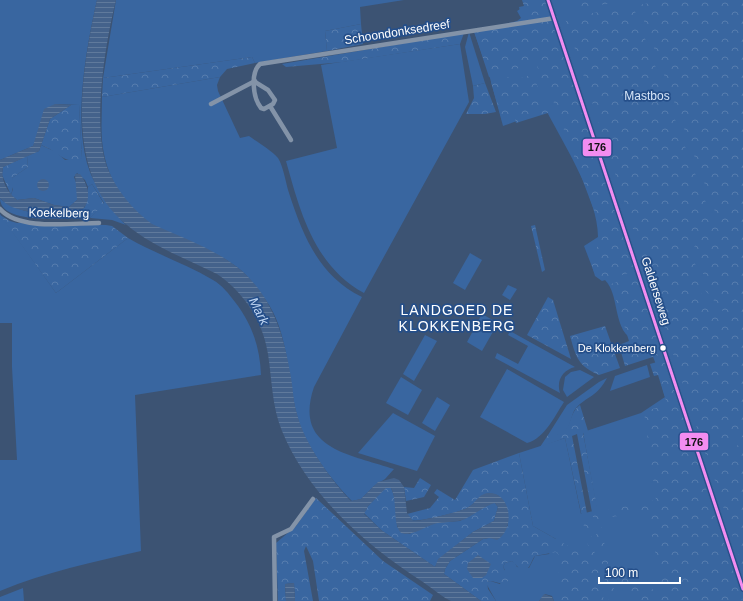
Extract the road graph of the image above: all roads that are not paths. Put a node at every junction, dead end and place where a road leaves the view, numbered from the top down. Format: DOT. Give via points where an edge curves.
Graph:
graph roads {
  1 [pos="548,0"];
  2 [pos="555,18"];
  3 [pos="255,81"];
  4 [pos="211,104"];
  5 [pos="270,106"];
  6 [pos="291,140"];
  7 [pos="0,209"];
  8 [pos="98,223"];
  9 [pos="313,499"];
  10 [pos="743,589"];
  11 [pos="275,601"];
  1 -- 2 [label="street, Galderseweg"];
  2 -- 3 [label="street, Schoondonksedreef" via="260,64 256,69"];
  2 -- 10 [label="street, Galderseweg"];
  3 -- 4 [label="street"];
  3 -- 5 [label="street, Schoondonksedreef" via="273,96 275,102"];
  3 -- 5 [label="street, Schoondonksedreef" via="256,97 260,106 263,109"];
  5 -- 6 [label="street, Schoondonksedreef"];
  7 -- 8 [label="street, Koekelberg" via="9,218 29,223"];
  9 -- 11 [label="street" via="291,529 274,537"];
}
